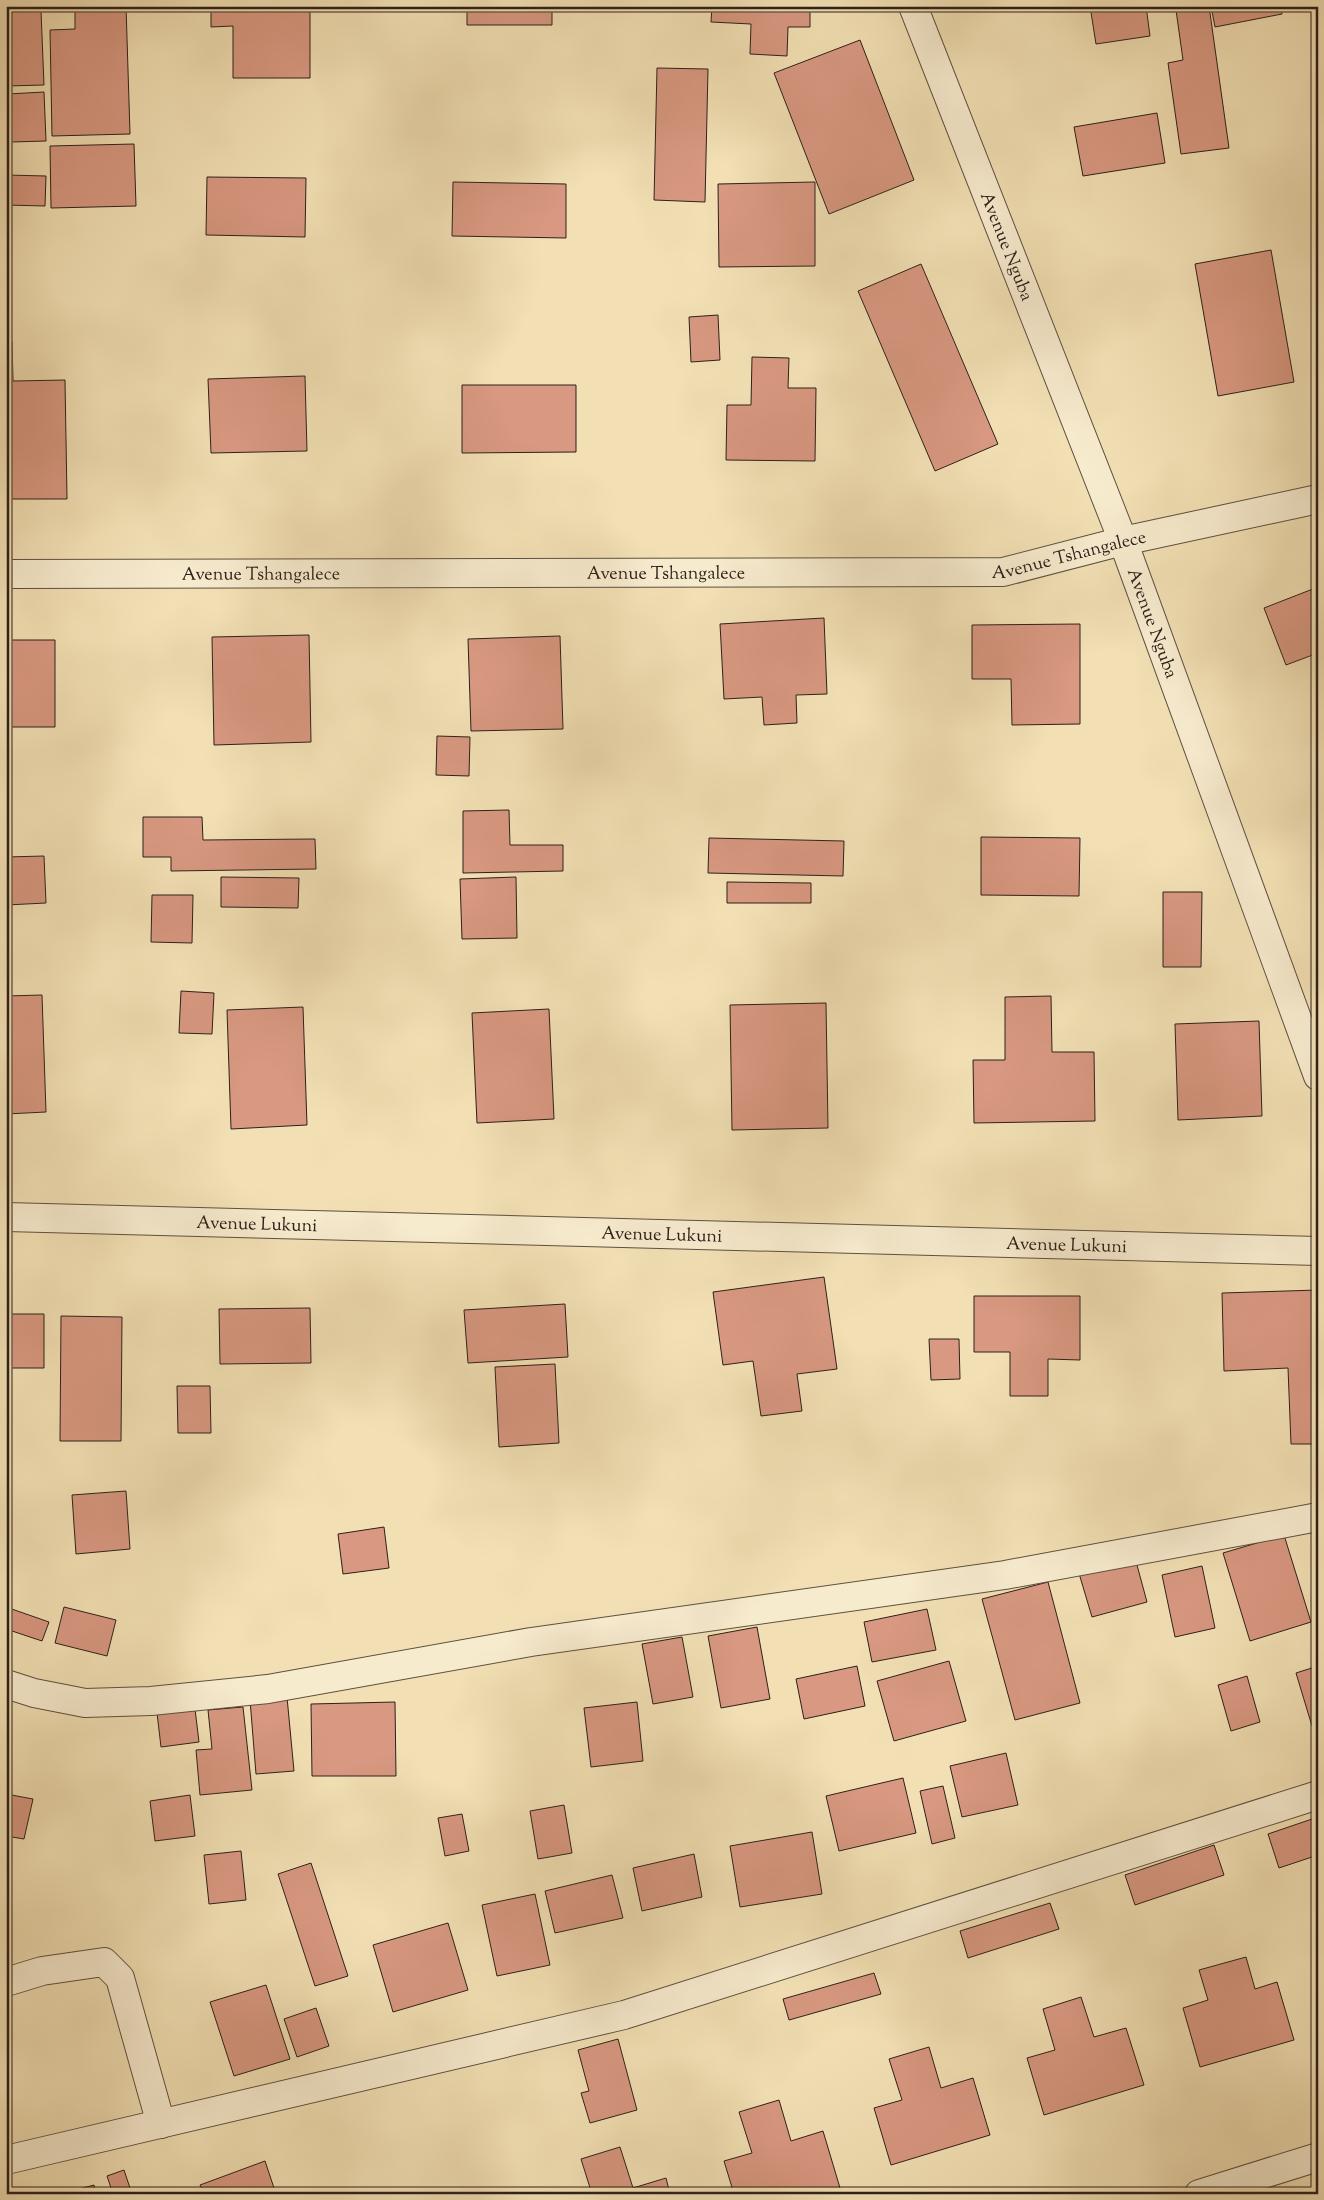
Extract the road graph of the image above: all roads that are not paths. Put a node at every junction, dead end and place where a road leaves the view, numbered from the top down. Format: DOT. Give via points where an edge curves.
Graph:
graph roads {
  1 [pos="913,6"];
  2 [pos="1318,499"];
  3 [pos="1123,541"];
  4 [pos="6,574"];
  5 [pos="1318,1076"];
  6 [pos="6,1217"];
  7 [pos="1318,1251"];
  8 [pos="1318,1517"];
  9 [pos="6,1684"];
  10 [pos="1318,1795"];
  11 [pos="6,1982"];
  12 [pos="161,2124"];
  13 [pos="1318,2157"];
  14 [pos="6,2160"];
  15 [pos="1199,2194"];
  1 -- 3 [label="street, Avenue Nguba"];
  2 -- 3 [label="street, Avenue Tshangalece"];
  3 -- 4 [label="street, Avenue Tshangalece" via="1003,572"];
  3 -- 5 [label="street, Avenue Nguba"];
  6 -- 7 [label="street, Avenue Lukuni"];
  8 -- 9 [label="street" via="1005,1575 531,1642 268,1689 151,1701 85,1703"];
  10 -- 12 [label="street" via="624,2015"];
  11 -- 12 [label="street" via="42,1971 104,1962 120,1978"];
  12 -- 14 [label="street"];
  13 -- 15 [label="street"];
}
